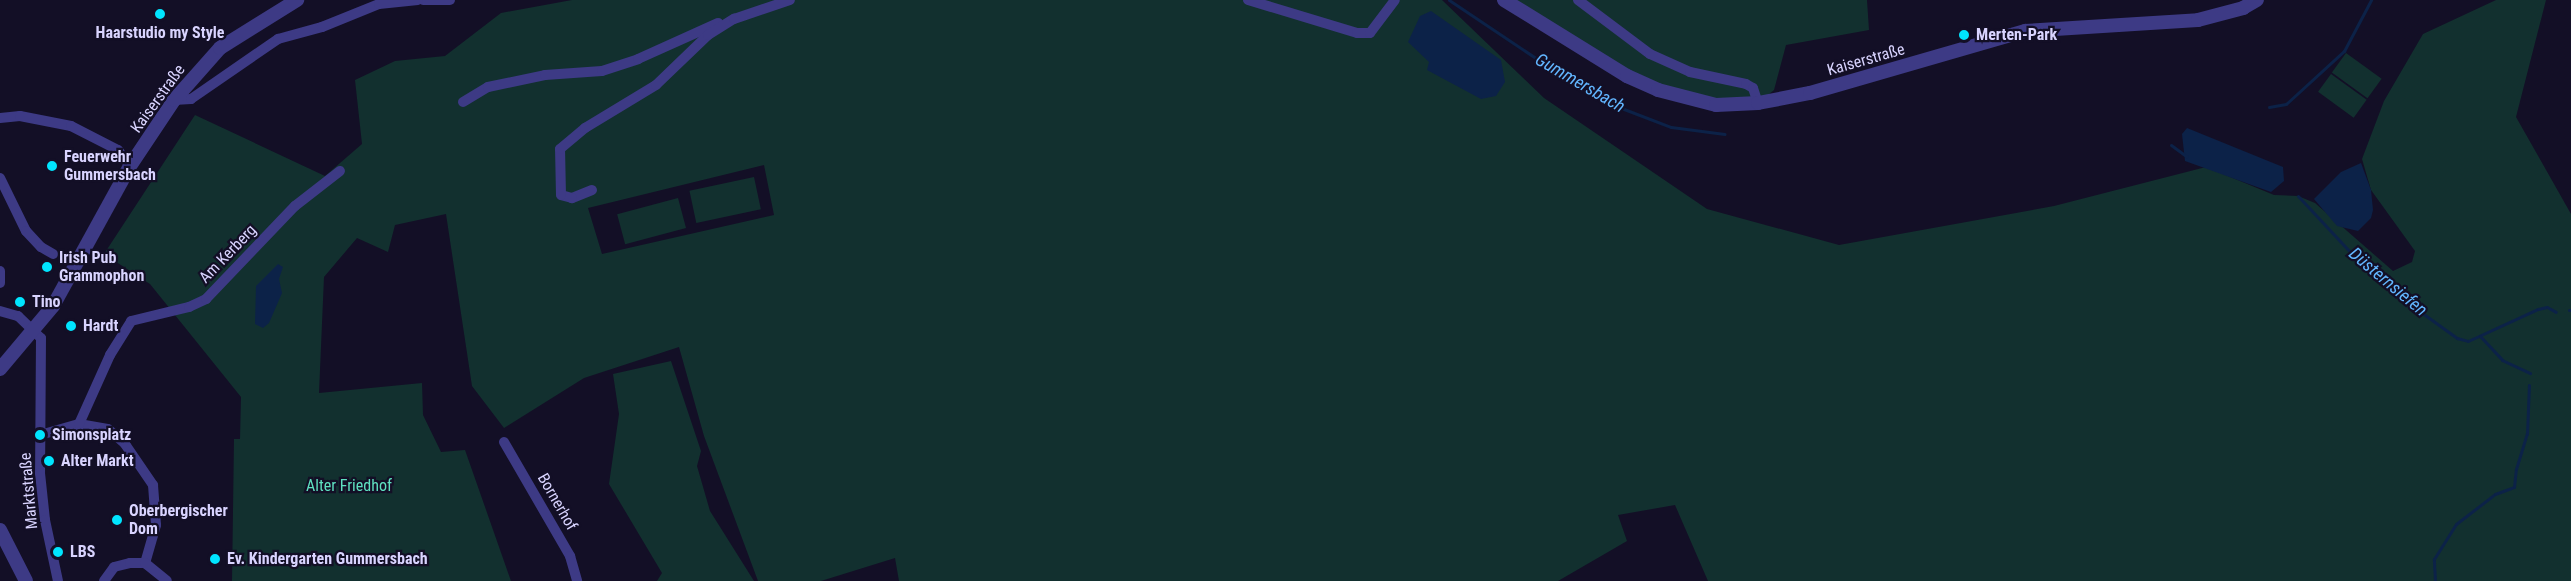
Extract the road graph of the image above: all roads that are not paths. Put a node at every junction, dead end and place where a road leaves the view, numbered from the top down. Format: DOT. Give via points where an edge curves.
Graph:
graph roads {
  1 [pos="297,0"];
  2 [pos="418,0"];
  3 [pos="423,0"];
  4 [pos="450,0"];
  5 [pos="790,0"];
  6 [pos="1248,0"];
  7 [pos="1395,0"];
  8 [pos="1504,0"];
  9 [pos="1578,0"];
  10 [pos="2257,0"];
  11 [pos="734,19"];
  12 [pos="174,100"];
  13 [pos="463,102"];
  14 [pos="1758,103"];
  15 [pos="0,118"];
  16 [pos="130,166"];
  17 [pos="340,171"];
  18 [pos="0,178"];
  19 [pos="592,190"];
  20 [pos="53,254"];
  21 [pos="0,271"];
  22 [pos="0,283"];
  23 [pos="0,311"];
  24 [pos="34,330"];
  25 [pos="0,369"];
  26 [pos="79,424"];
  27 [pos="40,435"];
  28 [pos="504,442"];
  29 [pos="0,530"];
  30 [pos="145,563"];
  31 [pos="26,581"];
  32 [pos="58,581"];
  33 [pos="104,581"];
  34 [pos="167,581"];
  35 [pos="577,581"];
  1 -- 12 [label="street, Kaiserstraße" via="220,48"];
  2 -- 12 [label="street" via="379,4 278,39 191,99"];
  3 -- 4 [label="street"];
  5 -- 11 [label="street"];
  6 -- 7 [label="street" via="1357,33 1370,33"];
  8 -- 14 [label="street, Kaiserstraße" via="1583,52 1658,90 1716,105"];
  9 -- 14 [label="street" via="1650,54 1690,72 1746,84 1753,88"];
  10 -- 14 [label="street, Kaiserstraße" via="2198,20 2025,31 1810,93"];
  11 -- 13 [label="street" via="602,71 545,75 488,87"];
  11 -- 19 [label="street" via="708,35 656,85 585,128 560,149 561,195 572,198"];
  12 -- 16 [label="street, Kaiserstraße"];
  15 -- 16 [label="street" via="20,116 79,130 118,150"];
  16 -- 24 [label="street, Kaiserstraße" via="53,306"];
  17 -- 26 [label="street, Am Kerberg" via="295,206 206,299 131,321 110,354"];
  18 -- 20 [label="street" via="26,231 40,247"];
  21 -- 22 [label="street"];
  23 -- 24 [label="street" via="18,316"];
  24 -- 25 [label="street, Kaiserstraße"];
  24 -- 27 [label="street, Marktstraße" via="41,338 44,354 38,386"];
  26 -- 27 [label="street"];
  26 -- 30 [label="street" via="108,429 125,444 153,485 156,525"];
  27 -- 32 [label="street, Marktstraße" via="42,499"];
  28 -- 35 [label="street, Bornerhof" via="570,556"];
  29 -- 31 [label="street"];
  30 -- 33 [label="street" via="114,567"];
  30 -- 34 [label="street"];
}
